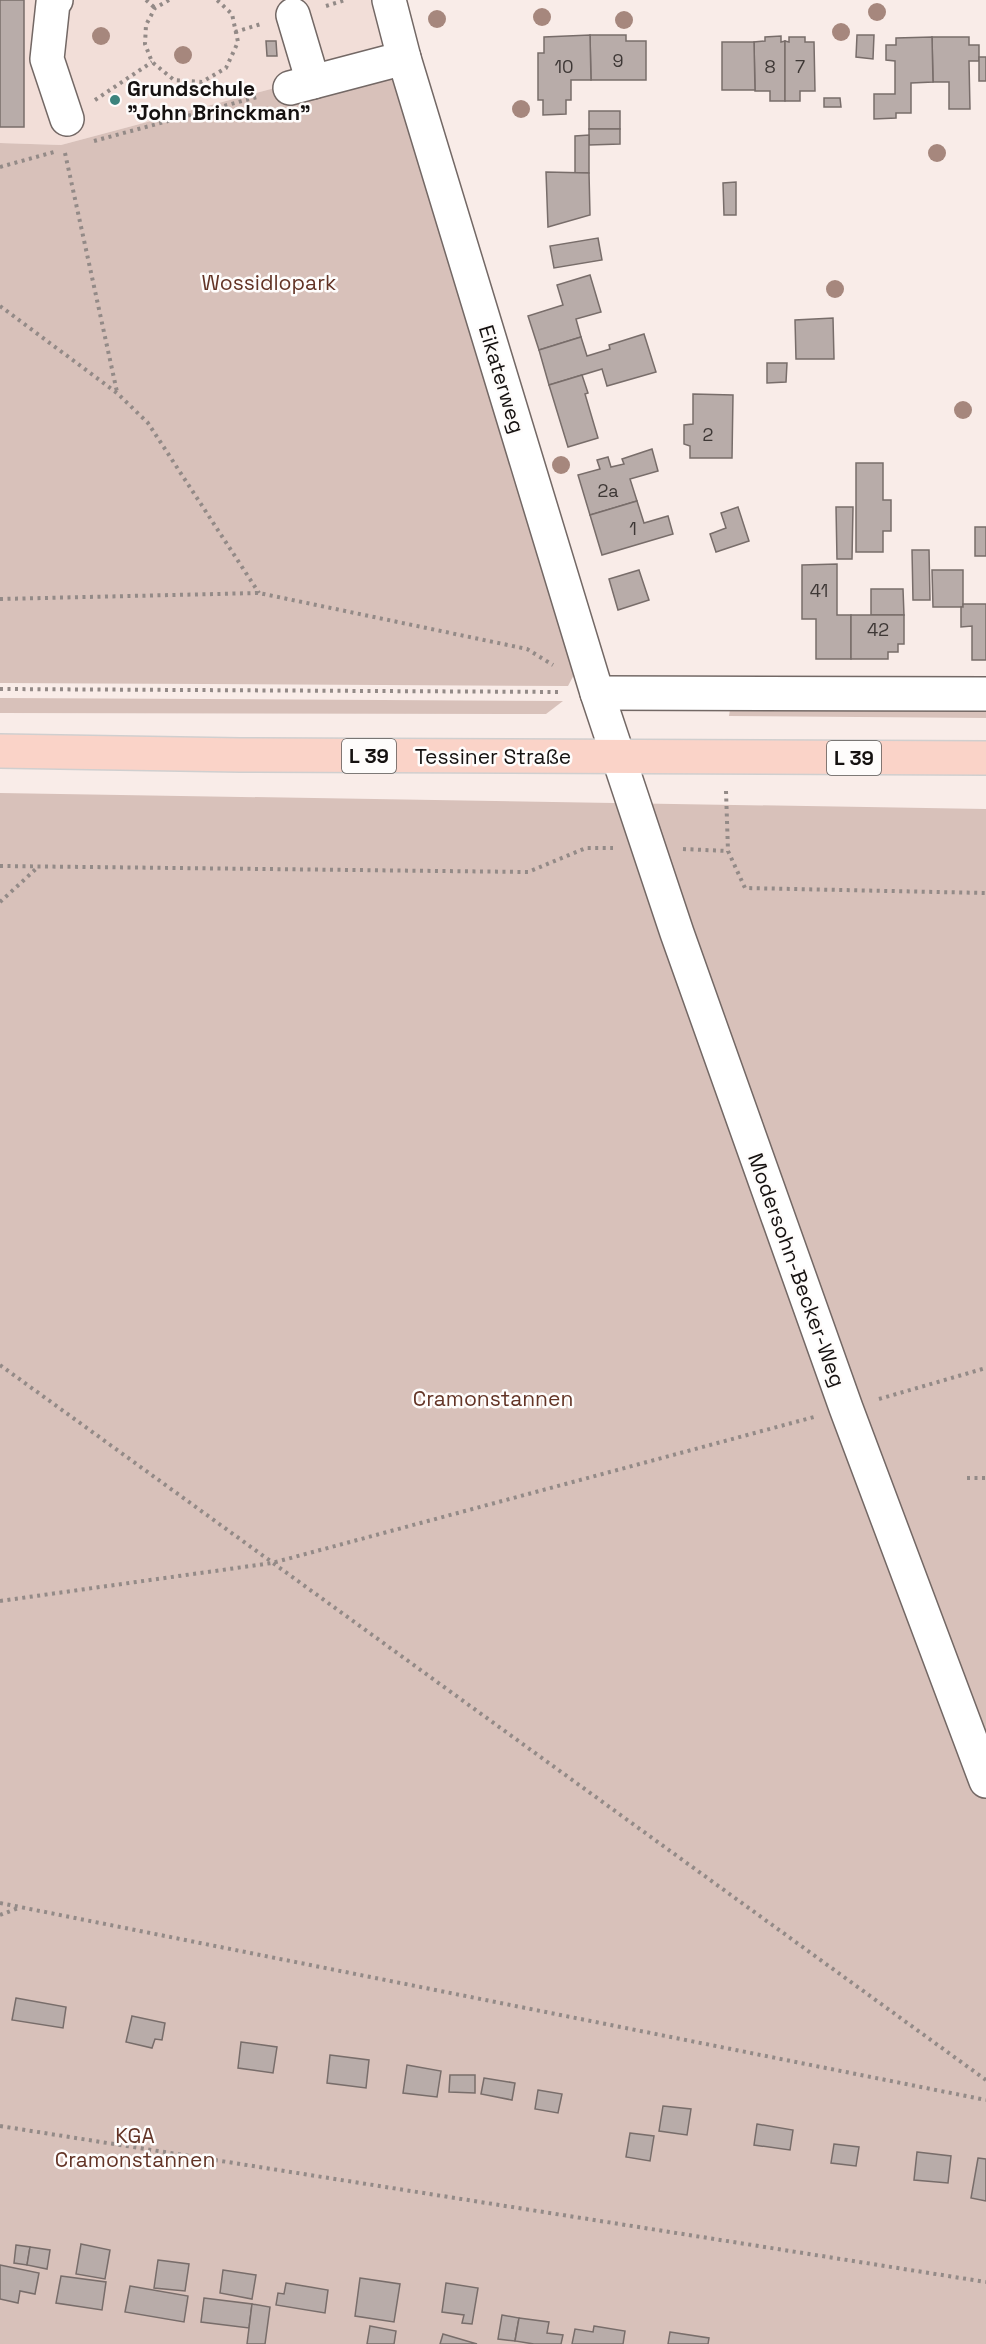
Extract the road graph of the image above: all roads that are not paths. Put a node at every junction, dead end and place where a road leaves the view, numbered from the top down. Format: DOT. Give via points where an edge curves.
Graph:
graph roads {
  1 [pos="56,0"];
  2 [pos="389,0"];
  3 [pos="293,15"];
  4 [pos="404,58"];
  5 [pos="77,131"];
  6 [pos="594,681"];
  7 [pos="986,694"];
  8 [pos="0,752"];
  9 [pos="619,756"];
  10 [pos="986,758"];
  11 [pos="986,1780"];
  1 -- 5 [label="street" via="47,59"];
  2 -- 4 [label="street, Eikaterweg"];
  3 -- 4 [label="street" via="301,85"];
  4 -- 6 [label="street, Eikaterweg"];
  6 -- 7 [label="street"];
  6 -- 9 [label="street, Eikaterweg"];
  8 -- 9 [label="main road, Tessiner Straße / L 39"];
  9 -- 10 [label="main road, Tessiner Straße / L 39"];
  9 -- 11 [label="street, Modersohn-Becker-Weg" via="677,933 846,1408"];
}
